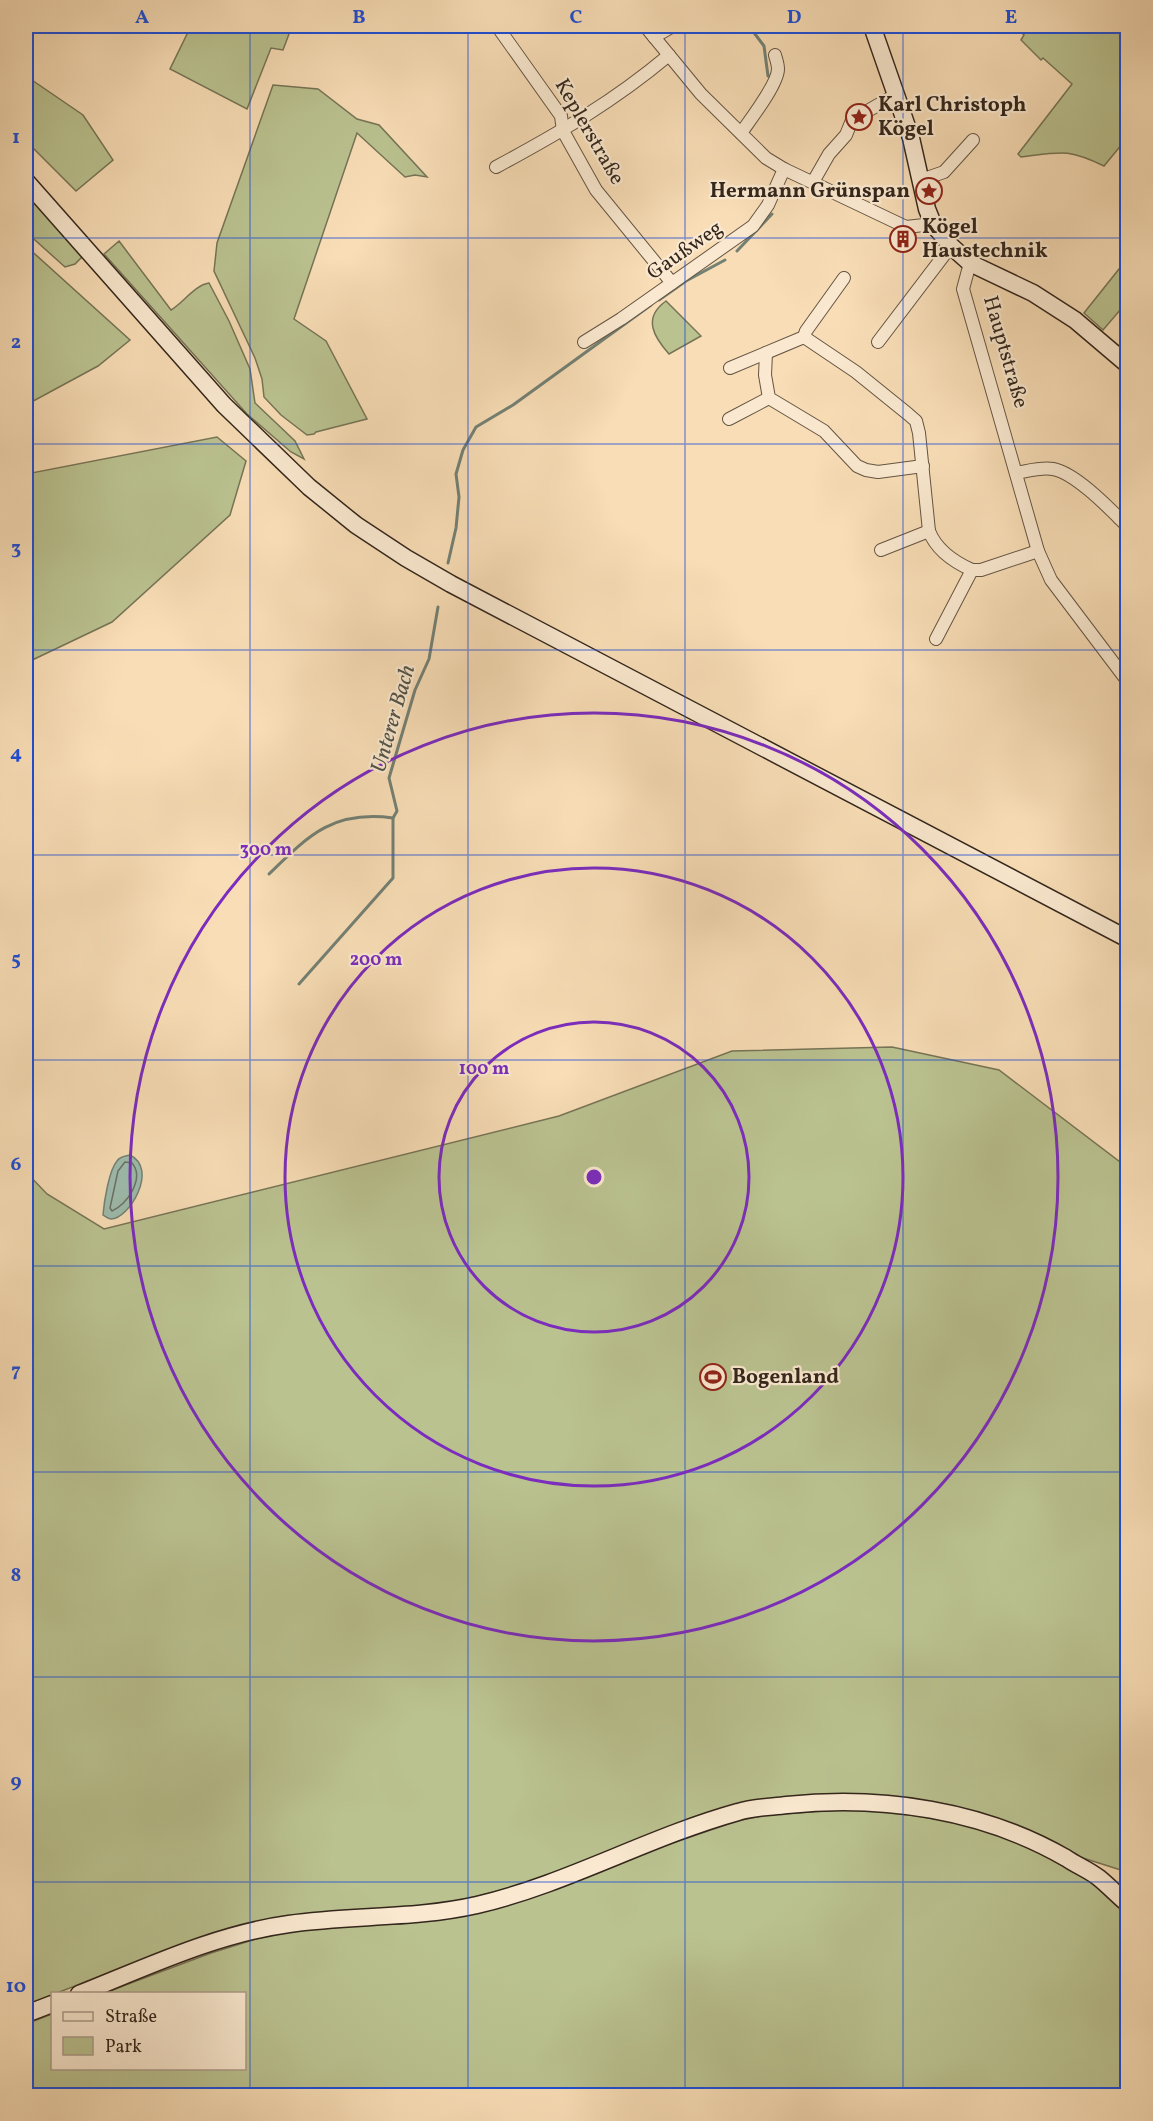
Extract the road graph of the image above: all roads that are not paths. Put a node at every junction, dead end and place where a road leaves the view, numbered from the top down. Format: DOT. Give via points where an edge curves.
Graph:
graph roads {
  1 [pos="497,26"];
  2 [pos="645,26"];
  3 [pos="673,26"];
  4 [pos="872,26"];
  5 [pos="654,37"];
  6 [pos="775,54"];
  7 [pos="669,55"];
  8 [pos="897,94"];
  9 [pos="563,131"];
  10 [pos="741,133"];
  11 [pos="973,140"];
  12 [pos="496,167"];
  13 [pos="784,169"];
  14 [pos="921,180"];
  15 [pos="26,182"];
  16 [pos="813,182"];
  17 [pos="933,224"];
  18 [pos="951,246"];
  19 [pos="970,263"];
  20 [pos="844,278"];
  21 [pos="672,284"];
  22 [pos="804,337"];
  23 [pos="584,342"];
  24 [pos="878,342"];
  25 [pos="766,353"];
  26 [pos="1128,365"];
  27 [pos="730,368"];
  28 [pos="769,398"];
  29 [pos="729,419"];
  30 [pos="922,466"];
  31 [pos="1016,472"];
  32 [pos="1125,518"];
  33 [pos="929,531"];
  34 [pos="881,550"];
  35 [pos="1038,551"];
  36 [pos="972,570"];
  37 [pos="936,639"];
  38 [pos="1128,682"];
  39 [pos="1128,939"];
  40 [pos="1128,1904"];
  41 [pos="84,1992"];
  42 [pos="51,2004"];
  43 [pos="26,2014"];
  1 -- 9 [label="street, Keplerstraße" via="561,116"];
  2 -- 5 [label="street"];
  3 -- 5 [label="street"];
  4 -- 8 [label="street"];
  5 -- 7 [label="street"];
  6 -- 10 [label="street" via="778,68 771,88"];
  7 -- 9 [label="street" via="634,85"];
  7 -- 10 [label="street"];
  8 -- 14 [label="street"];
  8 -- 16 [label="street" via="852,120"];
  9 -- 12 [label="street"];
  9 -- 21 [label="street, Keplerstraße" via="596,190"];
  10 -- 13 [label="street" via="766,158"];
  11 -- 14 [label="street" via="944,172"];
  13 -- 16 [label="street"];
  13 -- 21 [label="street, Gaußweg" via="768,205 753,226"];
  14 -- 17 [label="street"];
  15 -- 39 [label="street" via="224,405 309,487 356,525 451,584"];
  16 -- 17 [label="street" via="906,227"];
  17 -- 18 [label="street"];
  18 -- 19 [label="street"];
  18 -- 24 [label="street"];
  19 -- 26 [label="street" via="1067,314"];
  19 -- 31 [label="street, Hauptstraße" via="963,289"];
  20 -- 22 [label="street"];
  21 -- 23 [label="street, Gaußweg"];
  22 -- 25 [label="street"];
  22 -- 30 [label="street" via="856,372 916,421"];
  25 -- 27 [label="street"];
  25 -- 28 [label="street"];
  28 -- 29 [label="street"];
  28 -- 30 [label="street" via="824,431 866,471"];
  30 -- 33 [label="street"];
  31 -- 32 [label="street" via="1057,470"];
  31 -- 35 [label="street, Hauptstraße"];
  33 -- 34 [label="street"];
  33 -- 36 [label="street" via="933,542"];
  35 -- 36 [label="street"];
  35 -- 38 [label="street, Hauptstraße" via="1051,580"];
  36 -- 37 [label="street"];
  40 -- 41 [label="street" via="1097,1877 1004,1828 945,1812 896,1805 856,1801 807,1803 740,1811 523,1893 474,1905 413,1915 290,1924 253,1932 190,1951"];
  42 -- 43 [label="street"];
}
